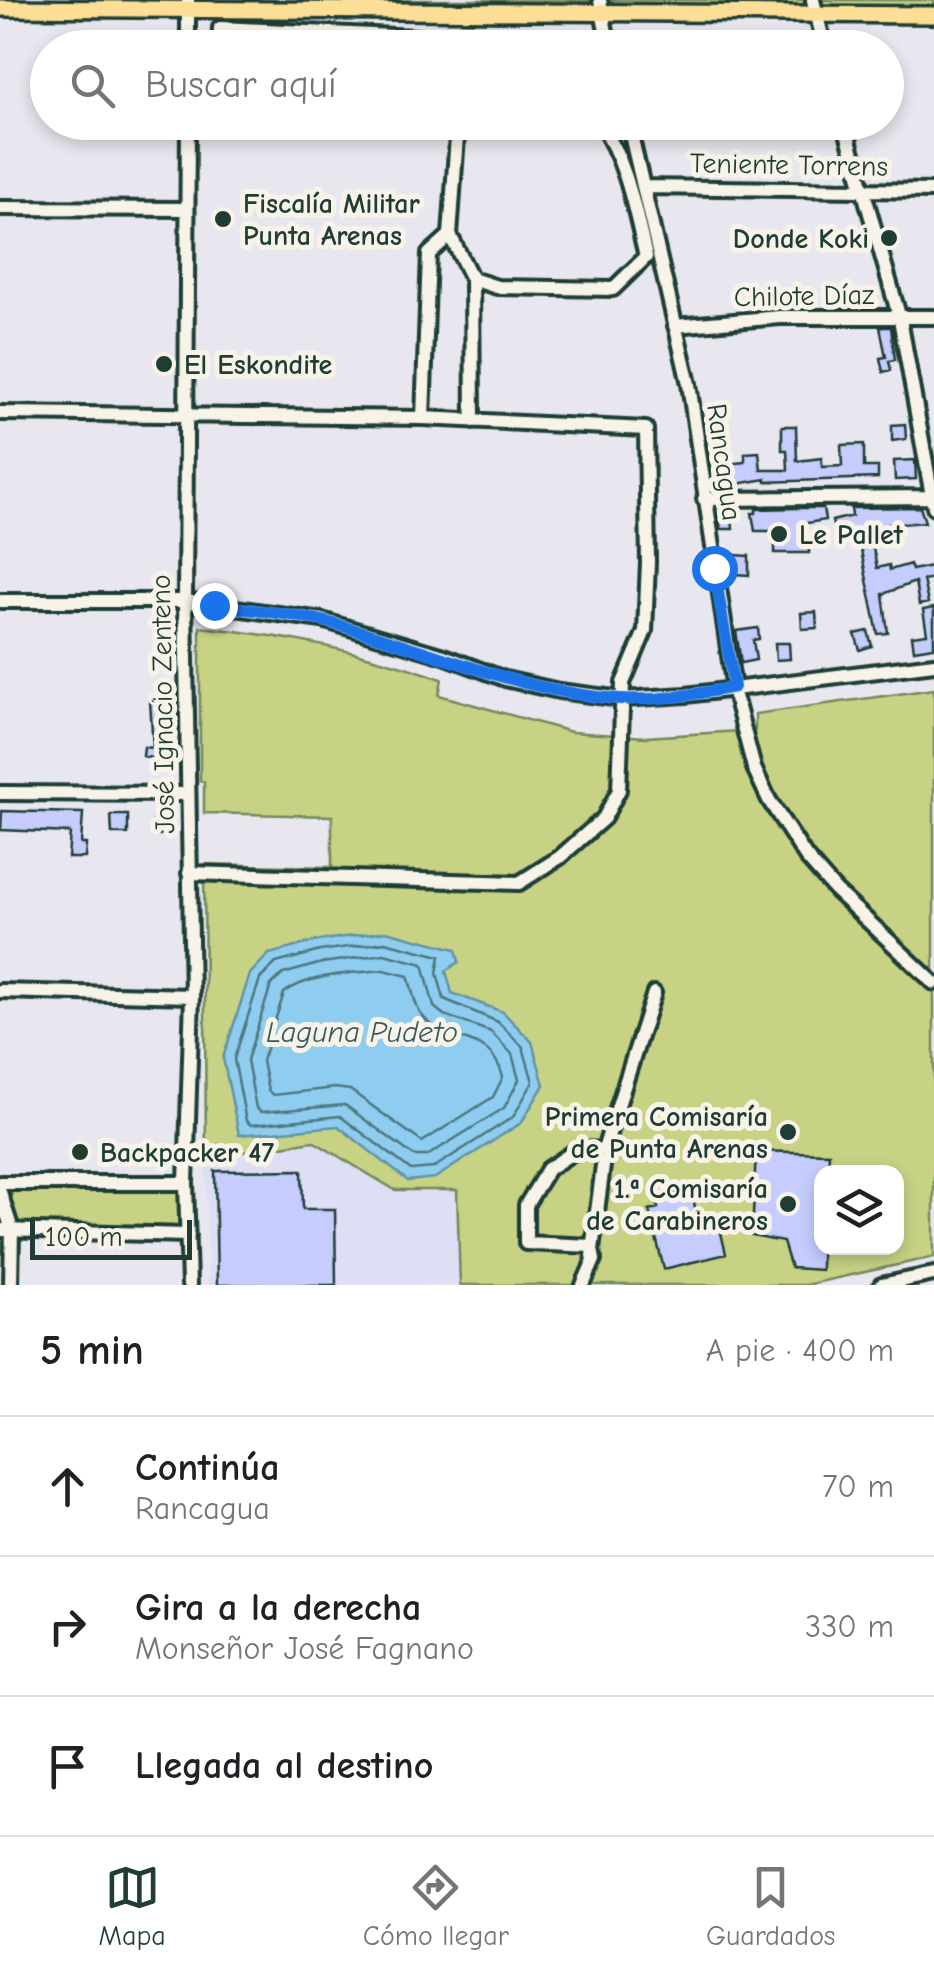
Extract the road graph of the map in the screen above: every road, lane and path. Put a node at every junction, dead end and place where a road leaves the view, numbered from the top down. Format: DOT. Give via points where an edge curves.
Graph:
graph roads {
  1 [pos="188,4"];
  2 [pos="392,5"];
  3 [pos="601,6"];
  4 [pos="814,7"];
  5 [pos="0,8"];
  6 [pos="934,15"];
  7 [pos="188,30"];
  8 [pos="220,30"];
  9 [pos="263,30"];
  10 [pos="188,140"];
  11 [pos="457,140"];
  12 [pos="611,140"];
  13 [pos="632,140"];
  14 [pos="849,140"];
  15 [pos="643,186"];
  16 [pos="862,190"];
  17 [pos="934,191"];
  18 [pos="0,208"];
  19 [pos="186,209"];
  20 [pos="450,235"];
  21 [pos="472,279"];
  22 [pos="934,317"];
  23 [pos="900,319"];
  24 [pos="676,326"];
  25 [pos="0,413"];
  26 [pos="185,416"];
  27 [pos="423,418"];
  28 [pos="472,421"];
  29 [pos="704,499"];
  30 [pos="933,500"];
  31 [pos="0,601"];
  32 [pos="185,602"];
  33 [pos="934,664"];
  34 [pos="734,687"];
  35 [pos="622,699"];
  36 [pos="0,793"];
  37 [pos="187,794"];
  38 [pos="189,873"];
  39 [pos="934,983"];
  40 [pos="0,990"];
  41 [pos="654,993"];
  42 [pos="192,996"];
  43 [pos="605,1150"];
  44 [pos="0,1183"];
  45 [pos="186,1183"];
  46 [pos="0,1192"];
  47 [pos="6,1230"];
  48 [pos="188,1235"];
  49 [pos="592,1246"];
  50 [pos="934,1274"];
  51 [pos="900,1283"];
  52 [pos="11,1285"];
  53 [pos="188,1285"];
  54 [pos="583,1285"];
  55 [pos="881,1285"];
  1 -- 2 [label="main road"];
  1 -- 5 [label="main road"];
  1 -- 7 [label="street"];
  2 -- 3 [label="main road"];
  3 -- 4 [label="main road"];
  4 -- 6 [label="main road"];
  8 -- 9 [label="street"];
  10 -- 19 [label="street, José Ignacio Zenteno"];
  11 -- 20 [label="street"];
  12 -- 21 [label="street" via="646,257 613,289 497,287"];
  13 -- 15 [label="street, Rancagua"];
  14 -- 16 [label="street"];
  15 -- 16 [label="street, Teniente Torrens"];
  15 -- 24 [label="street, Rancagua"];
  16 -- 17 [label="street, Teniente Torrens"];
  16 -- 23 [label="street"];
  18 -- 19 [label="street"];
  19 -- 26 [label="street, José Ignacio Zenteno"];
  20 -- 21 [label="street"];
  20 -- 27 [label="street" via="429,254"];
  21 -- 28 [label="street"];
  22 -- 23 [label="street, Chilote Díaz"];
  23 -- 24 [label="street, Chilote Díaz" via="821,316"];
  23 -- 30 [label="street"];
  24 -- 29 [label="street, Rancagua"];
  25 -- 26 [label="street"];
  26 -- 27 [label="street"];
  26 -- 32 [label="street, José Ignacio Zenteno"];
  27 -- 28 [label="street"];
  28 -- 35 [label="street" via="646,429 645,631"];
  29 -- 30 [label="street"];
  29 -- 34 [label="street, Rancagua"];
  31 -- 32 [label="street"];
  32 -- 35 [label="street" via="322,620 505,679"];
  32 -- 37 [label="street, José Ignacio Zenteno"];
  33 -- 34 [label="street"];
  34 -- 35 [label="street"];
  34 -- 39 [label="street, Rancagua" via="754,768 788,830 836,890"];
  35 -- 38 [label="street" via="619,790 604,818 519,883"];
  36 -- 37 [label="street"];
  37 -- 38 [label="street, José Ignacio Zenteno"];
  38 -- 42 [label="street, José Ignacio Zenteno"];
  40 -- 42 [label="street"];
  41 -- 43 [label="street"];
  42 -- 45 [label="street, José Ignacio Zenteno"];
  43 -- 49 [label="street"];
  43 -- 49 [label="street" via="578,1149 548,1168 526,1205 526,1243"];
  44 -- 45 [label="street"];
  45 -- 48 [label="street, José Ignacio Zenteno"];
  46 -- 47 [label="street"];
  47 -- 48 [label="street"];
  47 -- 52 [label="street"];
  48 -- 53 [label="street, José Ignacio Zenteno"];
  49 -- 54 [label="street" via="594,1260"];
  50 -- 51 [label="street"];
  51 -- 55 [label="street"];
}
